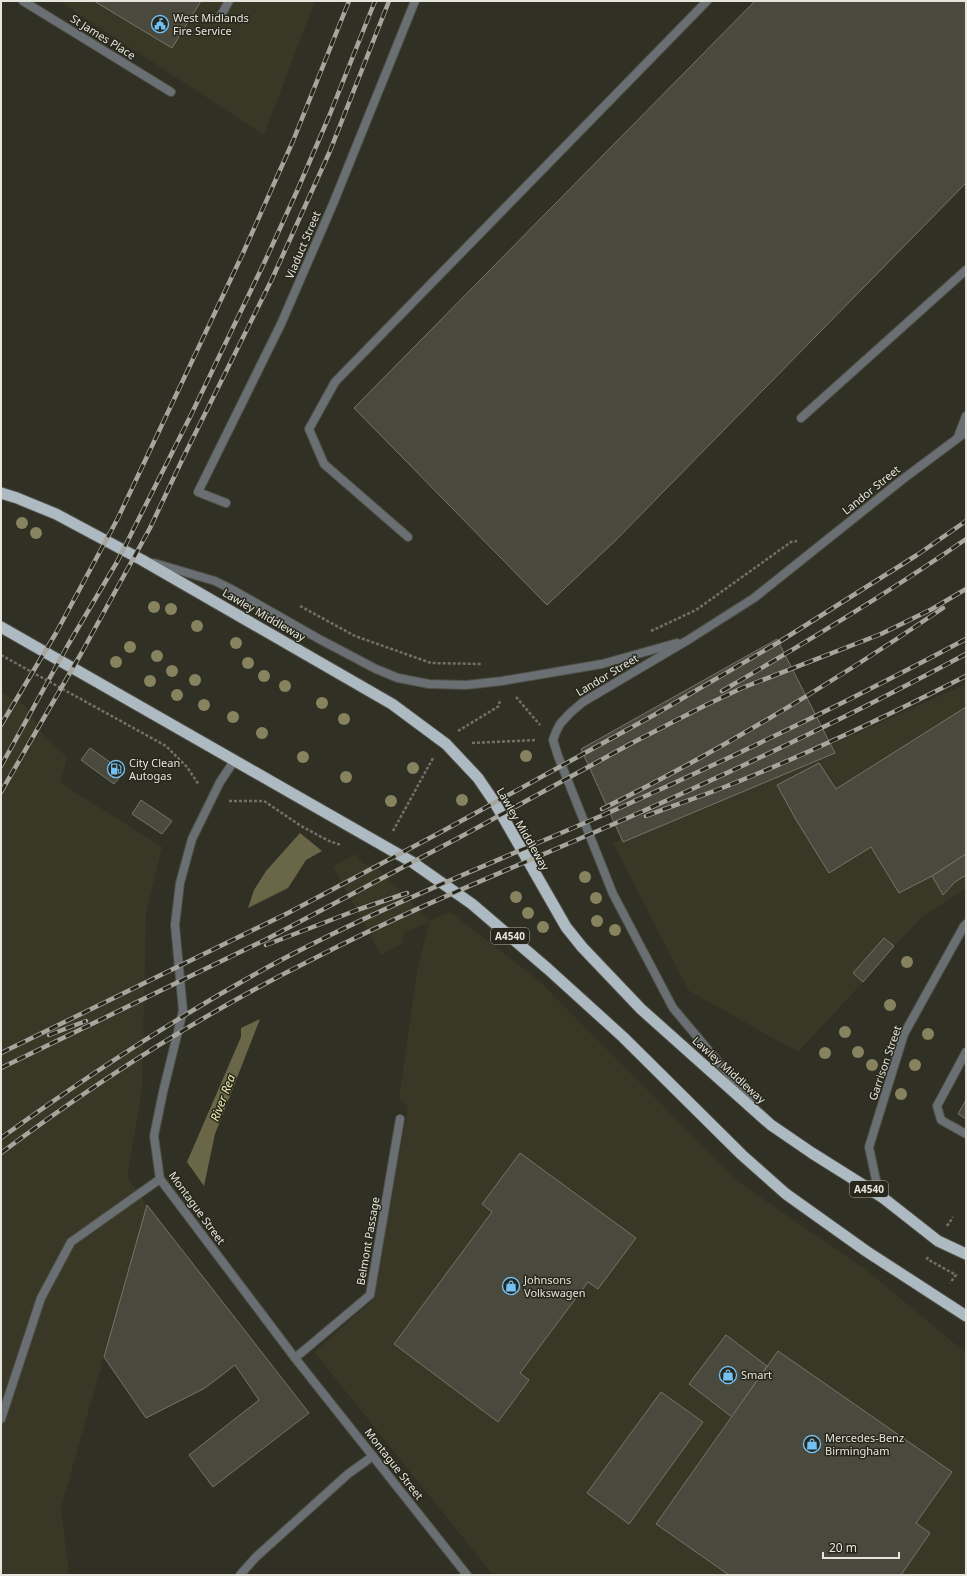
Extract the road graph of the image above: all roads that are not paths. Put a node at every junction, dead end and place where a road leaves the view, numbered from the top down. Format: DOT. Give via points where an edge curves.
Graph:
graph roads {
  1 [pos="23,1"];
  2 [pos="229,1"];
  3 [pos="415,1"];
  4 [pos="707,1"];
  5 [pos="220,17"];
  6 [pos="171,92"];
  7 [pos="966,270"];
  8 [pos="966,416"];
  9 [pos="802,418"];
  10 [pos="966,432"];
  11 [pos="958,438"];
  12 [pos="1,493"];
  13 [pos="226,503"];
  14 [pos="408,538"];
  15 [pos="142,560"];
  16 [pos="1,627"];
  17 [pos="688,640"];
  18 [pos="234,761"];
  19 [pos="966,924"];
  20 [pos="966,1052"];
  21 [pos="400,1119"];
  22 [pos="771,1125"];
  23 [pos="966,1134"];
  24 [pos="160,1179"];
  25 [pos="882,1197"];
  26 [pos="966,1254"];
  27 [pos="966,1316"];
  28 [pos="295,1358"];
  29 [pos="1,1419"];
  30 [pos="373,1456"];
  31 [pos="240,1575"];
  32 [pos="467,1575"];
  1 -- 6 [label="street, St James Place"];
  2 -- 5 [label="street"];
  3 -- 13 [label="street, Viaduct Street" via="333,204 281,324 198,492"];
  4 -- 14 [label="street" via="335,382 309,429 324,464"];
  7 -- 9 [label="street"];
  8 -- 11 [label="street"];
  10 -- 11 [label="street, Landor Street"];
  11 -- 17 [label="street, Landor Street" via="754,598"];
  12 -- 15 [label="highway, Lawley Middleway / A4540" via="56,514"];
  15 -- 17 [label="street" via="215,581 361,662 398,678 429,684 466,685 502,681 602,664"];
  15 -- 22 [label="highway, Lawley Middleway / A4540" via="392,704 446,744 478,778 495,803 566,927 582,947 641,1009"];
  16 -- 18 [label="highway, A4540"];
  17 -- 22 [label="street, Landor Street" via="583,702 560,724 553,740 614,894 673,1008"];
  18 -- 24 [label="street, Montague Street" via="220,782 192,839 180,883 175,925 183,1011 154,1136"];
  18 -- 27 [label="highway, A4540" via="412,862 472,904 623,1037 742,1155 786,1194"];
  19 -- 25 [label="street, Garrison Street" via="904,1034 871,1139 869,1147"];
  20 -- 23 [label="street" via="938,1106 941,1120"];
  21 -- 28 [label="street, Belmont Passage" via="370,1295"];
  22 -- 25 [label="highway, Lawley Middleway / A4540"];
  24 -- 28 [label="street, Montague Street"];
  24 -- 29 [label="street" via="71,1242 41,1298"];
  25 -- 26 [label="highway, Lawley Middleway / A4540" via="938,1240"];
  28 -- 30 [label="street, Montague Street"];
  30 -- 31 [label="street" via="337,1484 256,1557"];
  30 -- 32 [label="street, Montague Street"];
}
